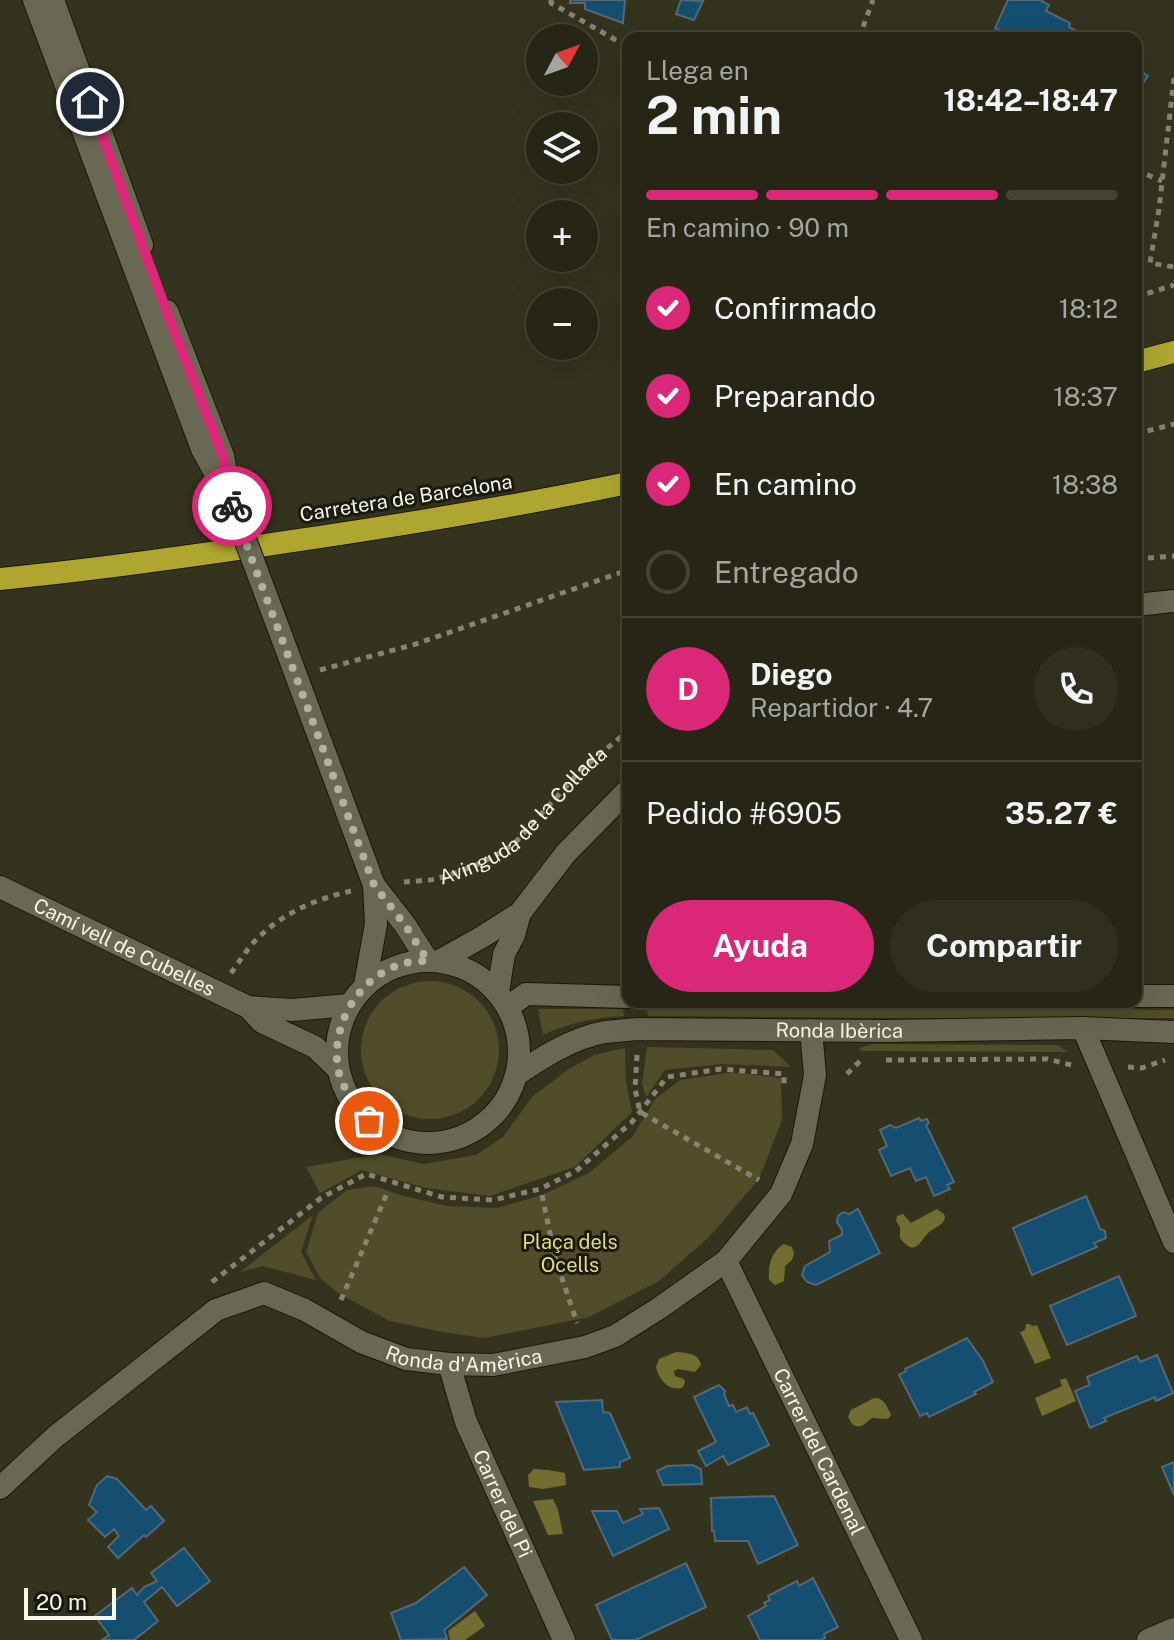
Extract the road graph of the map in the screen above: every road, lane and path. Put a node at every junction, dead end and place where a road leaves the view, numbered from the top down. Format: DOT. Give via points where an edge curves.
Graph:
graph roads {
  1 [pos="34,0"];
  2 [pos="53,0"];
  3 [pos="551,0"];
  4 [pos="873,0"];
  5 [pos="861,32"];
  6 [pos="622,44"];
  7 [pos="1174,78"];
  8 [pos="1142,173"];
  9 [pos="1162,181"];
  10 [pos="1174,267"];
  11 [pos="1174,285"];
  12 [pos="1142,295"];
  13 [pos="1174,352"];
  14 [pos="1142,360"];
  15 [pos="1174,424"];
  16 [pos="1142,432"];
  17 [pos="622,484"];
  18 [pos="231,502"];
  19 [pos="1174,556"];
  20 [pos="1142,559"];
  21 [pos="622,572"];
  22 [pos="0,579"];
  23 [pos="1174,601"];
  24 [pos="1142,604"];
  25 [pos="295,676"];
  26 [pos="622,736"];
  27 [pos="622,796"];
  28 [pos="374,885"];
  29 [pos="0,887"];
  30 [pos="520,913"];
  31 [pos="434,961"];
  32 [pos="365,985"];
  33 [pos="215,993"];
  34 [pos="1142,996"];
  35 [pos="1174,996"];
  36 [pos="622,997"];
  37 [pos="503,1000"];
  38 [pos="349,1005"];
  39 [pos="248,1007"];
  40 [pos="1083,1028"];
  41 [pos="638,1029"];
  42 [pos="811,1030"];
  43 [pos="1174,1032"];
  44 [pos="1174,1058"];
  45 [pos="1097,1065"];
  46 [pos="338,1069"];
  47 [pos="847,1074"];
  48 [pos="516,1075"];
  49 [pos="784,1090"];
  50 [pos="640,1112"];
  51 [pos="767,1170"];
  52 [pos="762,1182"];
  53 [pos="388,1191"];
  54 [pos="781,1194"];
  55 [pos="542,1195"];
  56 [pos="1174,1242"];
  57 [pos="726,1261"];
  58 [pos="222,1281"];
  59 [pos="329,1293"];
  60 [pos="589,1321"];
  61 [pos="577,1323"];
  62 [pos="563,1326"];
  63 [pos="449,1364"];
  64 [pos="0,1488"];
  65 [pos="1174,1629"];
  66 [pos="564,1640"];
  67 [pos="911,1640"];
  68 [pos="1148,1640"];
  1 -- 18 [label="street" via="202,449"];
  2 -- 18 [label="street" via="223,456"];
  3 -- 6 [label="path"];
  4 -- 5 [label="path"];
  7 -- 9 [label="path"];
  8 -- 9 [label="path"];
  9 -- 10 [label="path" via="1150,263"];
  11 -- 12 [label="path"];
  13 -- 14 [label="highway"];
  15 -- 16 [label="path"];
  17 -- 22 [label="highway, Carretera de Barcelona" via="345,533"];
  18 -- 25 [label="street, bridge"];
  19 -- 20 [label="path"];
  21 -- 25 [label="path" via="416,644"];
  23 -- 24 [label="street"];
  25 -- 28 [label="street"];
  26 -- 28 [label="path, Avinguda de la Collada" via="583,768 514,844 434,880"];
  27 -- 30 [label="street" via="566,853"];
  28 -- 31 [label="street"];
  28 -- 32 [label="street" via="376,924"];
  28 -- 33 [label="path" via="320,898 286,915 257,938"];
  29 -- 33 [label="street, Camí vell de Cubelles"];
  30 -- 31 [label="street"];
  30 -- 37 [label="street" via="504,954"];
  31 -- 32 [label="street" via="386,970"];
  31 -- 37 [label="street" via="467,969"];
  32 -- 38 [label="street"];
  33 -- 39 [label="street, Camí vell de Cubelles"];
  34 -- 35 [label="street"];
  36 -- 37 [label="street" via="526,994"];
  37 -- 48 [label="street" via="517,1030"];
  38 -- 39 [label="street, Camí vell de Cubelles"];
  38 -- 46 [label="street" via="338,1036"];
  39 -- 46 [label="street, Camí vell de Cubelles" via="262,1022 315,1047"];
  40 -- 42 [label="street, Ronda Ibèrica"];
  40 -- 43 [label="street, Ronda Ibèrica"];
  40 -- 45 [label="street"];
  41 -- 42 [label="street, Ronda Ibèrica"];
  41 -- 48 [label="street, Ronda Ibèrica" via="576,1040"];
  41 -- 50 [label="path" via="635,1089"];
  42 -- 54 [label="street, Ronda d'Amèrica" via="815,1075 802,1144"];
  44 -- 45 [label="path, Ronda Ibèrica" via="1142,1068"];
  45 -- 47 [label="path, Ronda Ibèrica" via="1084,1069 1047,1059 862,1059"];
  45 -- 56 [label="street"];
  46 -- 48 [label="street" via="349,1098 369,1121 395,1137 425,1143 456,1139 483,1125 504,1103"];
  49 -- 50 [label="path" via="784,1074 721,1069 667,1077"];
  50 -- 52 [label="path"];
  50 -- 58 [label="path" via="576,1171 540,1189 493,1200 442,1197 366,1174 321,1198 214,1281"];
  51 -- 52 [label="path"];
  52 -- 54 [label="path"];
  53 -- 59 [label="path" via="341,1300"];
  54 -- 57 [label="street, Ronda d'Amèrica"];
  55 -- 61 [label="path"];
  57 -- 63 [label="street, Ronda d'Amèrica" via="615,1336 493,1365"];
  57 -- 67 [label="street, Carrer del Cardenal"];
  60 -- 61 [label="path"];
  61 -- 62 [label="path"];
  63 -- 64 [label="street, Ronda d'Amèrica" via="406,1359 361,1342 264,1293 216,1310 55,1437"];
  63 -- 66 [label="street, Carrer del Pi" via="466,1422"];
  65 -- 68 [label="street"];
}
